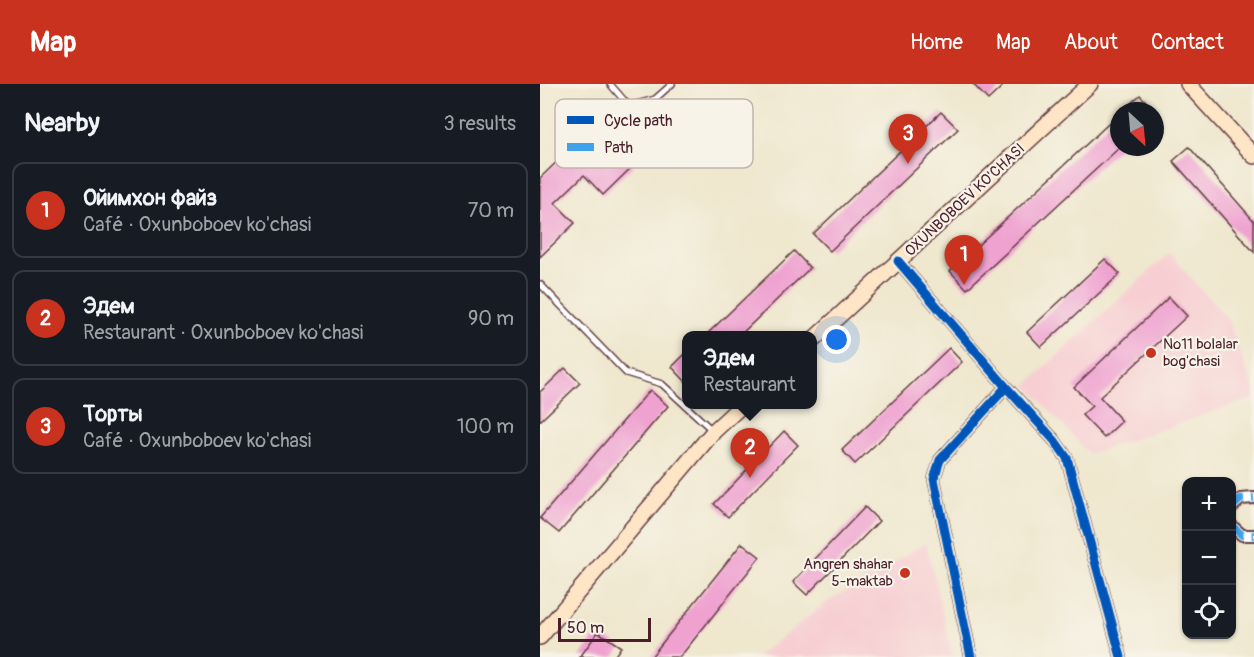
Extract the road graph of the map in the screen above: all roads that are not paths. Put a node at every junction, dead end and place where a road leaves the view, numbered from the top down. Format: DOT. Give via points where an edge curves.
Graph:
graph roads {
  1 [pos="610,84"];
  2 [pos="672,84"];
  3 [pos="1090,84"];
  4 [pos="1188,84"];
  5 [pos="623,99"];
  6 [pos="655,99"];
  7 [pos="1254,156"];
  8 [pos="898,261"];
  9 [pos="540,284"];
  10 [pos="817,336"];
  11 [pos="1006,387"];
  12 [pos="682,402"];
  13 [pos="690,409"];
  14 [pos="739,409"];
  15 [pos="714,431"];
  16 [pos="1254,498"];
  17 [pos="1236,503"];
  18 [pos="1236,530"];
  19 [pos="1254,535"];
  20 [pos="540,637"];
  21 [pos="971,657"];
  22 [pos="1121,657"];
  1 -- 5 [label="lane"];
  2 -- 6 [label="lane"];
  3 -- 8 [label="main road, OXUNBOBOEV KO'CHASI"];
  4 -- 7 [label="main road"];
  8 -- 10 [label="main road, OXUNBOBOEV KO'CHASI"];
  8 -- 11 [label="street"];
  9 -- 12 [label="lane" via="626,373 662,384"];
  11 -- 21 [label="street" via="940,460 934,479"];
  11 -- 22 [label="street" via="1067,458"];
  13 -- 15 [label="lane"];
  14 -- 15 [label="main road"];
  15 -- 20 [label="main road"];
  16 -- 17 [label="street"];
  18 -- 19 [label="street" via="1242,535"];
}
